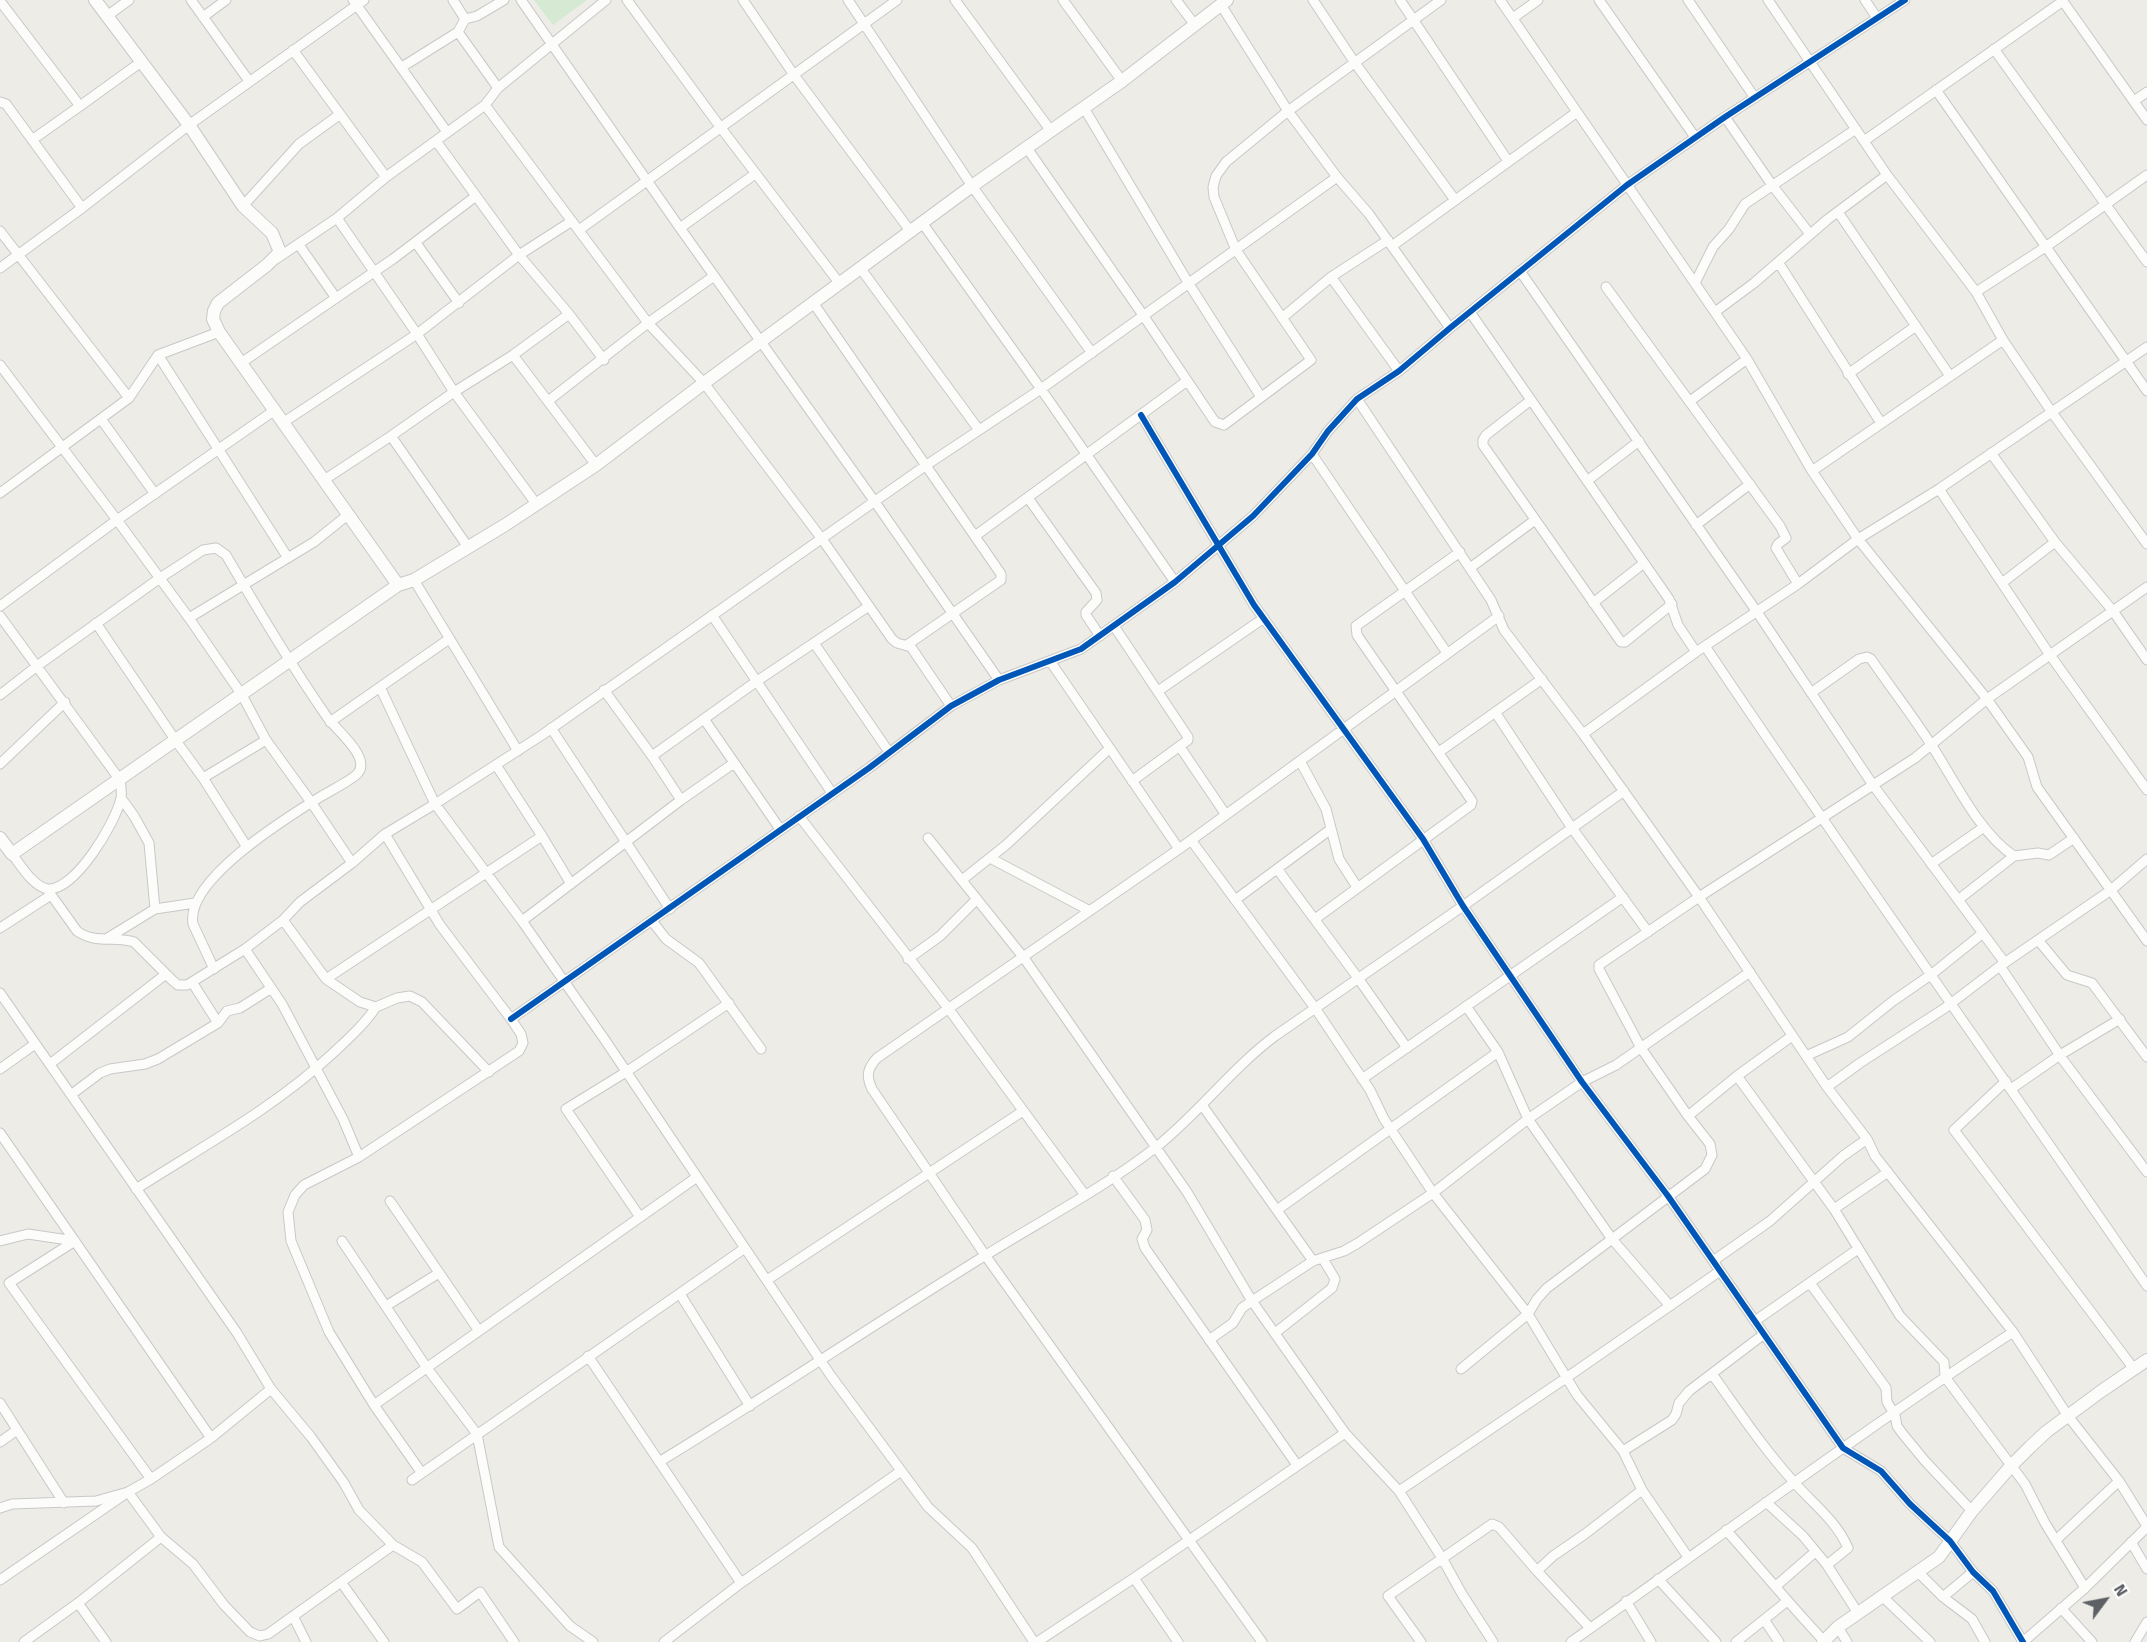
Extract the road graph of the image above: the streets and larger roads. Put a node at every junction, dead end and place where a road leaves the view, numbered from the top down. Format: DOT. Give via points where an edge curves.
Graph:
graph roads {
  1 [pos="95,0"];
  2 [pos="129,0"];
  3 [pos="191,0"];
  4 [pos="226,0"];
  5 [pos="453,0"];
  6 [pos="504,0"];
  7 [pos="521,0"];
  8 [pos="606,0"];
  9 [pos="627,0"];
  10 [pos="743,0"];
  11 [pos="848,0"];
  12 [pos="897,0"];
  13 [pos="955,0"];
  14 [pos="1063,0"];
  15 [pos="1176,0"];
  16 [pos="1313,0"];
  17 [pos="1400,0"];
  18 [pos="1441,0"];
  19 [pos="1500,0"];
  20 [pos="1538,0"];
  21 [pos="1599,0"];
  22 [pos="1688,0"];
  23 [pos="1768,0"];
  24 [pos="1865,0"];
  25 [pos="1905,0"];
  26 [pos="0,1"];
  27 [pos="2062,1"];
  28 [pos="358,2"];
  29 [pos="1224,3"];
  30 [pos="107,16"];
  31 [pos="203,17"];
  32 [pos="1513,18"];
  33 [pos="1878,18"];
  34 [pos="465,19"];
  35 [pos="1414,20"];
  36 [pos="865,23"];
  37 [pos="1195,25"];
  38 [pos="458,32"];
  39 [pos="552,43"];
  40 [pos="1994,49"];
  41 [pos="293,50"];
  42 [pos="141,62"];
  43 [pos="1809,62"];
  44 [pos="1354,63"];
  45 [pos="402,67"];
  46 [pos="794,75"];
  47 [pos="249,81"];
  48 [pos="1122,81"];
  49 [pos="498,88"];
  50 [pos="1936,90"];
  51 [pos="2147,92"];
  52 [pos="1755,98"];
  53 [pos="2134,101"];
  54 [pos="0,102"];
  55 [pos="485,105"];
  56 [pos="80,106"];
  57 [pos="1084,108"];
  58 [pos="1288,111"];
  59 [pos="1577,112"];
  60 [pos="339,115"];
  61 [pos="1725,117"];
  62 [pos="2147,120"];
  63 [pos="189,125"];
  64 [pos="721,128"];
  65 [pos="1856,129"];
  66 [pos="1051,131"];
  67 [pos="447,132"];
  68 [pos="1695,137"];
  69 [pos="32,140"];
  70 [pos="436,141"];
  71 [pos="1864,141"];
  72 [pos="1027,148"];
  73 [pos="1508,161"];
  74 [pos="755,174"];
  75 [pos="1887,175"];
  76 [pos="2147,175"];
  77 [pos="386,177"];
  78 [pos="1337,177"];
  79 [pos="648,182"];
  80 [pos="1627,184"];
  81 [pos="1772,185"];
  82 [pos="972,186"];
  83 [pos="476,196"];
  84 [pos="1455,200"];
  85 [pos="2105,204"];
  86 [pos="243,206"];
  87 [pos="82,208"];
  88 [pos="1838,212"];
  89 [pos="337,218"];
  90 [pos="572,221"];
  91 [pos="923,224"];
  92 [pos="680,228"];
  93 [pos="579,230"];
  94 [pos="0,231"];
  95 [pos="911,232"];
  96 [pos="1810,234"];
  97 [pos="416,243"];
  98 [pos="1390,243"];
  99 [pos="299,245"];
  100 [pos="2047,246"];
  101 [pos="1236,249"];
  102 [pos="19,255"];
  103 [pos="519,255"];
  104 [pos="1778,262"];
  105 [pos="2147,262"];
  106 [pos="267,265"];
  107 [pos="0,268"];
  108 [pos="861,269"];
  109 [pos="1520,271"];
  110 [pos="374,272"];
  111 [pos="714,276"];
  112 [pos="1331,277"];
  113 [pos="1695,283"];
  114 [pos="840,284"];
  115 [pos="1190,284"];
  116 [pos="1606,287"];
  117 [pos="1976,292"];
  118 [pos="336,298"];
  119 [pos="459,303"];
  120 [pos="814,304"];
  121 [pos="1470,312"];
  122 [pos="1714,312"];
  123 [pos="569,314"];
  124 [pos="1143,315"];
  125 [pos="1282,318"];
  126 [pos="648,323"];
  127 [pos="1916,326"];
  128 [pos="1450,328"];
  129 [pos="219,332"];
  130 [pos="417,334"];
  131 [pos="2003,340"];
  132 [pos="762,341"];
  133 [pos="2147,347"];
  134 [pos="1092,353"];
  135 [pos="158,355"];
  136 [pos="513,355"];
  137 [pos="1747,359"];
  138 [pos="604,360"];
  139 [pos="2126,360"];
  140 [pos="241,363"];
  141 [pos="0,365"];
  142 [pos="1400,371"];
  143 [pos="1848,374"];
  144 [pos="1950,376"];
  145 [pos="1187,381"];
  146 [pos="704,383"];
  147 [pos="1041,389"];
  148 [pos="2147,391"];
  149 [pos="454,392"];
  150 [pos="1261,397"];
  151 [pos="129,398"];
  152 [pos="1357,399"];
  153 [pos="1531,400"];
  154 [pos="1690,400"];
  155 [pos="548,401"];
  156 [pos="275,410"];
  157 [pos="2051,411"];
  158 [pos="1141,415"];
  159 [pos="101,419"];
  160 [pos="284,422"];
  161 [pos="1881,423"];
  162 [pos="979,430"];
  163 [pos="391,436"];
  164 [pos="1639,441"];
  165 [pos="62,448"];
  166 [pos="220,449"];
  167 [pos="1991,453"];
  168 [pos="1312,454"];
  169 [pos="1086,455"];
  170 [pos="596,465"];
  171 [pos="925,466"];
  172 [pos="1812,471"];
  173 [pos="324,480"];
  174 [pos="1587,481"];
  175 [pos="1750,484"];
  176 [pos="1939,489"];
  177 [pos="0,493"];
  178 [pos="155,494"];
  179 [pos="1028,498"];
  180 [pos="875,501"];
  181 [pos="537,505"];
  182 [pos="349,514"];
  183 [pos="117,520"];
  184 [pos="1535,520"];
  185 [pos="1696,525"];
  186 [pos="975,536"];
  187 [pos="822,539"];
  188 [pos="1858,539"];
  189 [pos="2055,542"];
  190 [pos="2147,544"];
  191 [pos="1220,545"];
  192 [pos="468,548"];
  193 [pos="1460,552"];
  194 [pos="288,558"];
  195 [pos="1644,563"];
  196 [pos="1470,568"];
  197 [pos="160,578"];
  198 [pos="414,580"];
  199 [pos="1175,582"];
  200 [pos="2002,583"];
  201 [pos="243,584"];
  202 [pos="1798,584"];
  203 [pos="399,585"];
  204 [pos="2147,587"];
  205 [pos="1406,591"];
  206 [pos="1593,603"];
  207 [pos="1672,604"];
  208 [pos="0,606"];
  209 [pos="869,606"];
  210 [pos="2114,611"];
  211 [pos="1757,612"];
  212 [pos="953,614"];
  213 [pos="712,615"];
  214 [pos="0,616"];
  215 [pos="1499,616"];
  216 [pos="189,618"];
  217 [pos="1264,618"];
  218 [pos="96,623"];
  219 [pos="1114,626"];
  220 [pos="1100,636"];
  221 [pos="449,639"];
  222 [pos="813,643"];
  223 [pos="906,645"];
  224 [pos="1705,646"];
  225 [pos="1696,652"];
  226 [pos="1447,653"];
  227 [pos="2050,655"];
  228 [pos="2147,660"];
  229 [pos="1050,661"];
  230 [pos="289,662"];
  231 [pos="37,666"];
  232 [pos="1542,679"];
  233 [pos="999,680"];
  234 [pos="757,681"];
  235 [pos="380,687"];
  236 [pos="604,690"];
  237 [pos="1395,690"];
  238 [pos="1158,691"];
  239 [pos="1811,693"];
  240 [pos="0,695"];
  241 [pos="242,695"];
  242 [pos="1987,699"];
  243 [pos="64,702"];
  244 [pos="951,706"];
  245 [pos="1495,712"];
  246 [pos="704,719"];
  247 [pos="330,722"];
  248 [pos="551,728"];
  249 [pos="1344,729"];
  250 [pos="1583,734"];
  251 [pos="266,740"];
  252 [pos="176,741"];
  253 [pos="1932,745"];
  254 [pos="1180,747"];
  255 [pos="1110,748"];
  256 [pos="518,750"];
  257 [pos="889,752"];
  258 [pos="1439,752"];
  259 [pos="652,756"];
  260 [pos="1300,761"];
  261 [pos="734,763"];
  262 [pos="0,764"];
  263 [pos="496,765"];
  264 [pos="203,778"];
  265 [pos="120,780"];
  266 [pos="1132,781"];
  267 [pos="1873,785"];
  268 [pos="2147,790"];
  269 [pos="1624,791"];
  270 [pos="832,793"];
  271 [pos="121,798"];
  272 [pos="681,800"];
  273 [pos="311,802"];
  274 [pos="435,804"];
  275 [pos="1226,815"];
  276 [pos="799,816"];
  277 [pos="1820,818"];
  278 [pos="1984,827"];
  279 [pos="1572,828"];
  280 [pos="780,829"];
  281 [pos="1331,829"];
  282 [pos="385,834"];
  283 [pos="542,836"];
  284 [pos="0,838"];
  285 [pos="927,838"];
  286 [pos="2074,838"];
  287 [pos="1423,839"];
  288 [pos="1191,840"];
  289 [pos="626,842"];
  290 [pos="247,847"];
  291 [pos="1179,849"];
  292 [pos="12,854"];
  293 [pos="2014,856"];
  294 [pos="990,858"];
  295 [pos="2147,859"];
  296 [pos="352,863"];
  297 [pos="1931,864"];
  298 [pos="1278,870"];
  299 [pos="485,873"];
  300 [pos="962,880"];
  301 [pos="571,884"];
  302 [pos="1357,887"];
  303 [pos="2111,890"];
  304 [pos="49,892"];
  305 [pos="1623,897"];
  306 [pos="1699,897"];
  307 [pos="977,899"];
  308 [pos="1235,900"];
  309 [pos="1958,900"];
  310 [pos="195,903"];
  311 [pos="1463,906"];
  312 [pos="155,909"];
  313 [pos="431,909"];
  314 [pos="670,909"];
  315 [pos="1090,911"];
  316 [pos="1315,919"];
  317 [pos="283,920"];
  318 [pos="522,921"];
  319 [pos="652,921"];
  320 [pos="0,928"];
  321 [pos="1648,932"];
  322 [pos="1983,933"];
  323 [pos="106,939"];
  324 [pos="2038,940"];
  325 [pos="2147,941"];
  326 [pos="245,949"];
  327 [pos="1024,958"];
  328 [pos="908,959"];
  329 [pos="2003,964"];
  330 [pos="214,969"];
  331 [pos="1750,972"];
  332 [pos="166,974"];
  333 [pos="1932,974"];
  334 [pos="1510,975"];
  335 [pos="1358,978"];
  336 [pos="326,979"];
  337 [pos="192,982"];
  338 [pos="564,982"];
  339 [pos="270,989"];
  340 [pos="0,993"];
  341 [pos="1952,1002"];
  342 [pos="729,1003"];
  343 [pos="1466,1006"];
  344 [pos="376,1007"];
  345 [pos="948,1008"];
  346 [pos="1315,1008"];
  347 [pos="511,1019"];
  348 [pos="2120,1019"];
  349 [pos="218,1023"];
  350 [pos="1792,1036"];
  351 [pos="35,1044"];
  352 [pos="1407,1048"];
  353 [pos="1641,1048"];
  354 [pos="761,1049"];
  355 [pos="1498,1052"];
  356 [pos="2060,1055"];
  357 [pos="1806,1056"];
  358 [pos="2147,1057"];
  359 [pos="50,1064"];
  360 [pos="316,1068"];
  361 [pos="0,1069"];
  362 [pos="489,1072"];
  363 [pos="626,1072"];
  364 [pos="1737,1076"];
  365 [pos="1362,1079"];
  366 [pos="1582,1082"];
  367 [pos="2009,1085"];
  368 [pos="1827,1087"];
  369 [pos="72,1094"];
  370 [pos="1202,1105"];
  371 [pos="1023,1111"];
  372 [pos="1688,1116"];
  373 [pos="1528,1119"];
  374 [pos="1392,1130"];
  375 [pos="0,1133"];
  376 [pos="1867,1139"];
  377 [pos="1156,1147"];
  378 [pos="359,1157"];
  379 [pos="1888,1172"];
  380 [pos="2147,1172"];
  381 [pos="929,1173"];
  382 [pos="1113,1176"];
  383 [pos="697,1177"];
  384 [pos="1813,1181"];
  385 [pos="136,1189"];
  386 [pos="1433,1193"];
  387 [pos="1085,1195"];
  388 [pos="1668,1196"];
  389 [pos="390,1201"];
  390 [pos="1834,1209"];
  391 [pos="1277,1210"];
  392 [pos="639,1217"];
  393 [pos="1612,1239"];
  394 [pos="0,1241"];
  395 [pos="75,1241"];
  396 [pos="342,1241"];
  397 [pos="745,1248"];
  398 [pos="1858,1249"];
  399 [pos="985,1255"];
  400 [pos="1323,1259"];
  401 [pos="1313,1261"];
  402 [pos="1713,1261"];
  403 [pos="1720,1270"];
  404 [pos="439,1273"];
  405 [pos="766,1280"];
  406 [pos="9,1283"];
  407 [pos="1809,1283"];
  408 [pos="2147,1286"];
  409 [pos="0,1287"];
  410 [pos="680,1293"];
  411 [pos="1252,1300"];
  412 [pos="386,1306"];
  413 [pos="1670,1306"];
  414 [pos="1528,1314"];
  415 [pos="1755,1321"];
  416 [pos="479,1331"];
  417 [pos="2013,1332"];
  418 [pos="1275,1333"];
  419 [pos="1764,1334"];
  420 [pos="1209,1340"];
  421 [pos="588,1356"];
  422 [pos="2147,1360"];
  423 [pos="820,1361"];
  424 [pos="427,1368"];
  425 [pos="1461,1369"];
  426 [pos="2134,1369"];
  427 [pos="1712,1374"];
  428 [pos="1945,1377"];
  429 [pos="1566,1378"];
  430 [pos="272,1389"];
  431 [pos="0,1403"];
  432 [pos="375,1405"];
  433 [pos="750,1406"];
  434 [pos="1894,1413"];
  435 [pos="2068,1416"];
  436 [pos="17,1430"];
  437 [pos="1345,1433"];
  438 [pos="477,1434"];
  439 [pos="211,1438"];
  440 [pos="0,1442"];
  441 [pos="1843,1448"];
  442 [pos="1623,1451"];
  443 [pos="659,1462"];
  444 [pos="1297,1465"];
  445 [pos="2011,1466"];
  446 [pos="901,1471"];
  447 [pos="421,1472"];
  448 [pos="151,1479"];
  449 [pos="412,1479"];
  450 [pos="2119,1481"];
  451 [pos="1793,1482"];
  452 [pos="1642,1490"];
  453 [pos="1399,1491"];
  454 [pos="128,1492"];
  455 [pos="0,1500"];
  456 [pos="1766,1502"];
  457 [pos="64,1503"];
  458 [pos="12,1504"];
  459 [pos="0,1508"];
  460 [pos="1972,1511"];
  461 [pos="2147,1526"];
  462 [pos="1726,1530"];
  463 [pos="161,1537"];
  464 [pos="1189,1540"];
  465 [pos="2056,1540"];
  466 [pos="1950,1541"];
  467 [pos="2131,1542"];
  468 [pos="393,1545"];
  469 [pos="1815,1552"];
  470 [pos="1688,1557"];
  471 [pos="1443,1558"];
  472 [pos="1827,1565"];
  473 [pos="2147,1569"];
  474 [pos="1537,1571"];
  475 [pos="1918,1572"];
  476 [pos="1973,1572"];
  477 [pos="1134,1578"];
  478 [pos="1658,1579"];
  479 [pos="0,1580"];
  480 [pos="341,1582"];
  481 [pos="741,1583"];
  482 [pos="1776,1586"];
  483 [pos="2085,1588"];
  484 [pos="1883,1597"];
  485 [pos="1943,1597"];
  486 [pos="1626,1601"];
  487 [pos="1786,1602"];
  488 [pos="78,1603"];
  489 [pos="2061,1608"];
  490 [pos="1858,1613"];
  491 [pos="293,1616"];
  492 [pos="1765,1621"];
  493 [pos="2147,1622"];
  494 [pos="1838,1626"];
  495 [pos="1590,1628"];
  496 [pos="24,1642"];
  497 [pos="106,1642"];
  498 [pos="306,1642"];
  499 [pos="384,1642"];
  500 [pos="514,1642"];
  501 [pos="593,1642"];
  502 [pos="664,1642"];
  503 [pos="1035,1642"];
  504 [pos="1178,1642"];
  505 [pos="1262,1642"];
  506 [pos="1421,1642"];
  507 [pos="1493,1642"];
  508 [pos="1571,1642"];
  509 [pos="1651,1642"];
  510 [pos="1716,1642"];
  511 [pos="1737,1642"];
  512 [pos="1779,1642"];
  513 [pos="1823,1642"];
  514 [pos="1847,1642"];
  515 [pos="1930,1642"];
  516 [pos="1985,1642"];
  517 [pos="2023,1642"];
  518 [pos="2092,1642"];
  519 [pos="2135,1642"];
  1 -- 30 [label="street"];
  2 -- 30 [label="street"];
  3 -- 31 [label="street"];
  4 -- 31 [label="street"];
  5 -- 34 [label="street"];
  6 -- 34 [label="street"];
  7 -- 39 [label="street"];
  8 -- 39 [label="street"];
  9 -- 64 [label="street"];
  10 -- 46 [label="street"];
  11 -- 36 [label="street"];
  12 -- 36 [label="street"];
  13 -- 66 [label="street"];
  14 -- 48 [label="street"];
  15 -- 37 [label="street"];
  16 -- 44 [label="street"];
  17 -- 35 [label="street"];
  18 -- 35 [label="street"];
  19 -- 32 [label="street"];
  20 -- 32 [label="street"];
  21 -- 68 [label="street"];
  22 -- 52 [label="street"];
  23 -- 43 [label="street"];
  24 -- 33 [label="street"];
  25 -- 33 [label="street"];
  26 -- 56 [label="street"];
  27 -- 40 [label="street"];
  27 -- 53 [label="street"];
  28 -- 41 [label="street"];
  28 -- 45 [label="street"];
  29 -- 37 [label="street"];
  29 -- 58 [label="street"];
  30 -- 42 [label="street"];
  31 -- 47 [label="street"];
  32 -- 59 [label="street"];
  33 -- 43 [label="street"];
  34 -- 38 [label="street"];
  35 -- 44 [label="street"];
  35 -- 73 [label="street"];
  36 -- 46 [label="street"];
  36 -- 82 [label="street"];
  37 -- 48 [label="street"];
  38 -- 45 [label="street"];
  38 -- 49 [label="street"];
  39 -- 49 [label="street"];
  39 -- 79 [label="street"];
  40 -- 50 [label="street"];
  40 -- 85 [label="street"];
  41 -- 47 [label="street"];
  41 -- 60 [label="street"];
  42 -- 56 [label="street"];
  42 -- 63 [label="street"];
  43 -- 52 [label="street"];
  43 -- 65 [label="street"];
  44 -- 58 [label="street"];
  44 -- 84 [label="street"];
  45 -- 67 [label="street"];
  46 -- 64 [label="street"];
  46 -- 95 [label="street"];
  47 -- 63 [label="street"];
  48 -- 57 [label="street"];
  49 -- 55 [label="street"];
  50 -- 71 [label="street"];
  50 -- 100 [label="street"];
  51 -- 53 [label="street"];
  52 -- 61 [label="street"];
  53 -- 62 [label="street"];
  54 -- 69 [label="street" via="6,104"];
  55 -- 67 [label="street"];
  55 -- 90 [label="street"];
  56 -- 69 [label="street"];
  57 -- 66 [label="street"];
  57 -- 115 [label="street"];
  58 -- 78 [label="street"];
  58 -- 101 [label="street" via="1226,162 1216,176 1214,197"];
  59 -- 73 [label="street"];
  59 -- 80 [label="street"];
  60 -- 77 [label="street"];
  60 -- 86 [label="street" via="299,144"];
  61 -- 68 [label="street"];
  61 -- 81 [label="street"];
  63 -- 86 [label="street"];
  63 -- 87 [label="street"];
  64 -- 74 [label="street"];
  64 -- 79 [label="street"];
  65 -- 71 [label="street"];
  65 -- 81 [label="street"];
  66 -- 72 [label="street"];
  67 -- 70 [label="street"];
  68 -- 80 [label="street"];
  69 -- 87 [label="street"];
  70 -- 77 [label="street"];
  70 -- 83 [label="street"];
  71 -- 75 [label="street"];
  72 -- 82 [label="street"];
  72 -- 124 [label="street"];
  73 -- 84 [label="street"];
  74 -- 92 [label="street"];
  74 -- 114 [label="street"];
  75 -- 88 [label="street"];
  75 -- 117 [label="street"];
  76 -- 85 [label="street"];
  77 -- 89 [label="street"];
  78 -- 98 [label="street"];
  78 -- 101 [label="street"];
  79 -- 92 [label="street"];
  79 -- 93 [label="street"];
  80 -- 109 [label="street"];
  80 -- 113 [label="street"];
  81 -- 96 [label="street"];
  81 -- 113 [label="street" via="1745,204 1713,247"];
  82 -- 91 [label="street"];
  82 -- 134 [label="street"];
  83 -- 97 [label="street"];
  83 -- 103 [label="street"];
  84 -- 98 [label="street"];
  85 -- 100 [label="street"];
  85 -- 105 [label="street"];
  86 -- 106 [label="street" via="272,232 278,246 280,252"];
  87 -- 102 [label="street"];
  88 -- 96 [label="street"];
  88 -- 127 [label="street"];
  89 -- 99 [label="street"];
  89 -- 110 [label="street"];
  90 -- 93 [label="street"];
  90 -- 103 [label="street"];
  91 -- 95 [label="street"];
  91 -- 147 [label="street"];
  92 -- 111 [label="street"];
  93 -- 126 [label="street"];
  94 -- 102 [label="street"];
  95 -- 108 [label="street"];
  96 -- 104 [label="street"];
  97 -- 110 [label="street"];
  97 -- 119 [label="street"];
  98 -- 112 [label="street"];
  98 -- 128 [label="street"];
  99 -- 106 [label="street"];
  99 -- 118 [label="street"];
  100 -- 117 [label="street"];
  100 -- 139 [label="street"];
  101 -- 115 [label="street"];
  101 -- 125 [label="street"];
  102 -- 107 [label="street"];
  102 -- 151 [label="street"];
  103 -- 119 [label="street"];
  103 -- 123 [label="street"];
  104 -- 122 [label="street"];
  104 -- 143 [label="street"];
  106 -- 129 [label="street" via="218,303 213,319"];
  108 -- 114 [label="street"];
  108 -- 162 [label="street"];
  109 -- 121 [label="street"];
  109 -- 164 [label="street"];
  110 -- 118 [label="street"];
  110 -- 130 [label="street"];
  111 -- 126 [label="street"];
  111 -- 132 [label="street"];
  112 -- 125 [label="street"];
  112 -- 142 [label="street"];
  113 -- 122 [label="street"];
  114 -- 120 [label="street"];
  115 -- 124 [label="street"];
  115 -- 150 [label="street"];
  116 -- 154 [label="street"];
  117 -- 131 [label="street"];
  118 -- 140 [label="street"];
  119 -- 130 [label="street"];
  120 -- 132 [label="street"];
  120 -- 171 [label="street"];
  121 -- 128 [label="street"];
  121 -- 153 [label="street"];
  122 -- 137 [label="street"];
  123 -- 136 [label="street"];
  123 -- 138 [label="street"];
  124 -- 134 [label="street"];
  124 -- 145 [label="street"];
  125 -- 150 [label="street" via="1311,360"];
  126 -- 138 [label="street"];
  126 -- 146 [label="street"];
  127 -- 143 [label="street"];
  127 -- 144 [label="street"];
  128 -- 142 [label="street"];
  129 -- 135 [label="street"];
  129 -- 140 [label="street"];
  130 -- 149 [label="street"];
  130 -- 160 [label="street"];
  131 -- 144 [label="street"];
  131 -- 157 [label="street"];
  132 -- 146 [label="street"];
  132 -- 180 [label="street"];
  133 -- 139 [label="street"];
  134 -- 147 [label="street"];
  135 -- 151 [label="street"];
  135 -- 166 [label="street"];
  136 -- 149 [label="street"];
  136 -- 155 [label="street"];
  137 -- 154 [label="street"];
  137 -- 172 [label="street"];
  138 -- 155 [label="street"];
  139 -- 148 [label="street"];
  139 -- 157 [label="street"];
  140 -- 156 [label="street"];
  141 -- 165 [label="street"];
  142 -- 152 [label="street"];
  143 -- 161 [label="street"];
  144 -- 161 [label="street"];
  145 -- 150 [label="street" via="1218,424 1224,424"];
  145 -- 158 [label="street"];
  146 -- 170 [label="street"];
  146 -- 187 [label="street"];
  147 -- 162 [label="street"];
  147 -- 169 [label="street"];
  149 -- 163 [label="street"];
  149 -- 181 [label="street"];
  151 -- 159 [label="street"];
  152 -- 168 [label="street"];
  152 -- 193 [label="street"];
  153 -- 174 [label="street"];
  153 -- 184 [label="street" via="1486,435 1483,445"];
  154 -- 175 [label="street"];
  155 -- 170 [label="street"];
  156 -- 160 [label="street"];
  156 -- 166 [label="street"];
  157 -- 167 [label="street"];
  157 -- 190 [label="street"];
  158 -- 169 [label="street"];
  158 -- 191 [label="street"];
  159 -- 165 [label="street"];
  159 -- 178 [label="street"];
  160 -- 173 [label="street"];
  161 -- 172 [label="street"];
  162 -- 171 [label="street"];
  163 -- 173 [label="street"];
  163 -- 192 [label="street"];
  164 -- 174 [label="street"];
  164 -- 185 [label="street"];
  165 -- 177 [label="street"];
  165 -- 183 [label="street"];
  166 -- 178 [label="street"];
  166 -- 194 [label="street"];
  167 -- 176 [label="street"];
  167 -- 189 [label="street"];
  168 -- 191 [label="street"];
  168 -- 205 [label="street"];
  169 -- 179 [label="street"];
  169 -- 199 [label="street"];
  170 -- 181 [label="street"];
  171 -- 180 [label="street"];
  171 -- 186 [label="street"];
  172 -- 188 [label="street"];
  173 -- 182 [label="street"];
  174 -- 195 [label="street"];
  175 -- 185 [label="street"];
  175 -- 202 [label="street" via="1786,537 1776,548"];
  176 -- 188 [label="street"];
  176 -- 200 [label="street"];
  178 -- 183 [label="street"];
  179 -- 186 [label="street"];
  179 -- 220 [label="street" via="1096,593 1097,600 1086,615"];
  180 -- 187 [label="street"];
  180 -- 212 [label="street"];
  181 -- 192 [label="street"];
  182 -- 194 [label="street"];
  182 -- 203 [label="street"];
  183 -- 197 [label="street"];
  183 -- 208 [label="street"];
  184 -- 196 [label="street"];
  184 -- 206 [label="street"];
  185 -- 211 [label="street"];
  186 -- 212 [label="street" via="1001,574 1001,580"];
  187 -- 209 [label="street"];
  187 -- 213 [label="street"];
  188 -- 202 [label="street"];
  188 -- 242 [label="street"];
  189 -- 200 [label="street"];
  189 -- 210 [label="street"];
  191 -- 199 [label="street"];
  191 -- 217 [label="street"];
  192 -- 198 [label="street"];
  193 -- 196 [label="street"];
  193 -- 205 [label="street"];
  194 -- 201 [label="street"];
  195 -- 206 [label="street"];
  195 -- 207 [label="street"];
  196 -- 215 [label="street"];
  197 -- 201 [label="street" via="209,548 216,548 226,555"];
  197 -- 216 [label="street"];
  197 -- 218 [label="street"];
  198 -- 203 [label="street"];
  198 -- 221 [label="street"];
  199 -- 219 [label="street"];
  200 -- 227 [label="street"];
  201 -- 216 [label="street"];
  201 -- 230 [label="street"];
  202 -- 211 [label="street"];
  203 -- 230 [label="street"];
  204 -- 210 [label="street"];
  205 -- 226 [label="street"];
  205 -- 237 [label="street" via="1355,630"];
  206 -- 207 [label="street" via="1622,643"];
  207 -- 225 [label="street" via="1678,625"];
  209 -- 222 [label="street"];
  209 -- 223 [label="street" via="895,642"];
  210 -- 227 [label="street"];
  210 -- 228 [label="street"];
  211 -- 224 [label="street"];
  211 -- 239 [label="street"];
  212 -- 223 [label="street"];
  212 -- 233 [label="street"];
  213 -- 234 [label="street"];
  213 -- 236 [label="street"];
  214 -- 231 [label="street"];
  215 -- 226 [label="street"];
  215 -- 232 [label="street" via="1504,630"];
  216 -- 241 [label="street"];
  217 -- 238 [label="street"];
  217 -- 249 [label="street"];
  218 -- 231 [label="street"];
  218 -- 252 [label="street"];
  219 -- 220 [label="street"];
  219 -- 238 [label="street"];
  220 -- 229 [label="street" via="1081,649"];
  221 -- 235 [label="street"];
  221 -- 256 [label="street"];
  222 -- 234 [label="street"];
  222 -- 257 [label="street"];
  223 -- 244 [label="street"];
  224 -- 225 [label="street"];
  224 -- 277 [label="street"];
  225 -- 250 [label="street"];
  226 -- 237 [label="street"];
  227 -- 242 [label="street"];
  227 -- 268 [label="street"];
  229 -- 233 [label="street"];
  229 -- 255 [label="street"];
  230 -- 241 [label="street"];
  230 -- 247 [label="street"];
  231 -- 240 [label="street"];
  231 -- 243 [label="street"];
  232 -- 245 [label="street"];
  232 -- 250 [label="street"];
  233 -- 244 [label="street"];
  234 -- 246 [label="street"];
  234 -- 270 [label="street"];
  235 -- 247 [label="street"];
  235 -- 274 [label="street"];
  236 -- 248 [label="street"];
  236 -- 259 [label="street"];
  237 -- 249 [label="street"];
  237 -- 258 [label="street"];
  238 -- 254 [label="street" via="1188,737"];
  239 -- 253 [label="street" via="1867,657"];
  239 -- 267 [label="street"];
  241 -- 251 [label="street"];
  241 -- 252 [label="street"];
  242 -- 253 [label="street"];
  242 -- 286 [label="street" via="2030,760 2035,784"];
  243 -- 262 [label="street"];
  243 -- 265 [label="street"];
  244 -- 257 [label="street"];
  245 -- 258 [label="street"];
  245 -- 279 [label="street"];
  246 -- 259 [label="street"];
  246 -- 261 [label="street"];
  247 -- 273 [label="street" via="360,754 362,764 358,773"];
  248 -- 256 [label="street"];
  248 -- 289 [label="street"];
  249 -- 260 [label="street"];
  249 -- 287 [label="street"];
  250 -- 269 [label="street"];
  251 -- 264 [label="street"];
  251 -- 273 [label="street"];
  252 -- 264 [label="street"];
  252 -- 265 [label="street"];
  253 -- 267 [label="street"];
  253 -- 278 [label="street"];
  254 -- 266 [label="street"];
  254 -- 275 [label="street"];
  255 -- 266 [label="street"];
  255 -- 294 [label="street"];
  256 -- 263 [label="street"];
  257 -- 270 [label="street"];
  258 -- 287 [label="street" via="1472,801"];
  259 -- 272 [label="street"];
  260 -- 275 [label="street"];
  260 -- 281 [label="street" via="1323,801"];
  261 -- 272 [label="street"];
  261 -- 280 [label="street"];
  263 -- 274 [label="street"];
  263 -- 283 [label="street"];
  264 -- 290 [label="street"];
  265 -- 271 [label="street"];
  265 -- 292 [label="street"];
  266 -- 291 [label="street"];
  267 -- 277 [label="street"];
  267 -- 297 [label="street"];
  269 -- 279 [label="street"];
  269 -- 306 [label="street"];
  270 -- 276 [label="street"];
  271 -- 304 [label="street" via="84,866"];
  271 -- 312 [label="street" via="149,843"];
  272 -- 289 [label="street"];
  273 -- 290 [label="street"];
  273 -- 296 [label="street"];
  274 -- 282 [label="street"];
  274 -- 299 [label="street"];
  275 -- 288 [label="street"];
  276 -- 280 [label="street"];
  276 -- 328 [label="street"];
  277 -- 306 [label="street"];
  277 -- 333 [label="street"];
  278 -- 293 [label="street"];
  278 -- 297 [label="street"];
  279 -- 305 [label="street"];
  279 -- 311 [label="street"];
  280 -- 314 [label="street"];
  281 -- 298 [label="street"];
  281 -- 302 [label="street" via="1339,859"];
  282 -- 296 [label="street"];
  282 -- 313 [label="street"];
  283 -- 299 [label="street"];
  283 -- 301 [label="street"];
  284 -- 292 [label="street"];
  285 -- 300 [label="street"];
  286 -- 293 [label="street" via="2049,855"];
  286 -- 303 [label="street"];
  287 -- 302 [label="street"];
  287 -- 311 [label="street"];
  288 -- 291 [label="street"];
  288 -- 308 [label="street"];
  289 -- 301 [label="street"];
  289 -- 314 [label="street"];
  290 -- 310 [label="street" via="214,874"];
  291 -- 315 [label="street"];
  292 -- 304 [label="street" via="32,879"];
  293 -- 309 [label="street"];
  294 -- 300 [label="street"];
  294 -- 315 [label="street"];
  295 -- 303 [label="street"];
  296 -- 317 [label="street" via="300,902"];
  297 -- 309 [label="street"];
  298 -- 308 [label="street"];
  298 -- 316 [label="street"];
  299 -- 313 [label="street"];
  299 -- 318 [label="street"];
  300 -- 307 [label="street"];
  301 -- 318 [label="street"];
  302 -- 316 [label="street"];
  303 -- 324 [label="street"];
  303 -- 325 [label="street"];
  304 -- 320 [label="street"];
  304 -- 323 [label="street" via="77,931 90,938"];
  305 -- 321 [label="street"];
  305 -- 334 [label="street"];
  306 -- 321 [label="street"];
  306 -- 331 [label="street"];
  307 -- 327 [label="street"];
  307 -- 328 [label="street" via="940,936"];
  308 -- 346 [label="street"];
  309 -- 322 [label="street"];
  310 -- 312 [label="street"];
  310 -- 330 [label="street" via="193,924"];
  311 -- 334 [label="street"];
  311 -- 335 [label="street"];
  312 -- 323 [label="street"];
  313 -- 336 [label="street"];
  313 -- 347 [label="street"];
  314 -- 319 [label="street"];
  315 -- 327 [label="street"];
  316 -- 335 [label="street"];
  317 -- 326 [label="street"];
  317 -- 336 [label="street"];
  318 -- 338 [label="street"];
  319 -- 338 [label="street"];
  319 -- 342 [label="street" via="666,939 699,963"];
  321 -- 353 [label="street" via="1598,968"];
  322 -- 329 [label="street"];
  322 -- 333 [label="street"];
  323 -- 332 [label="street" via="134,942"];
  324 -- 329 [label="street"];
  324 -- 348 [label="street" via="2067,975 2092,983"];
  326 -- 330 [label="street"];
  326 -- 339 [label="street"];
  327 -- 345 [label="street"];
  327 -- 377 [label="street"];
  328 -- 345 [label="street"];
  329 -- 341 [label="street"];
  329 -- 356 [label="street"];
  330 -- 337 [label="street"];
  331 -- 350 [label="street"];
  331 -- 353 [label="street"];
  332 -- 337 [label="street" via="178,985"];
  332 -- 359 [label="street"];
  333 -- 341 [label="street"];
  333 -- 357 [label="street" via="1844,1040"];
  334 -- 343 [label="street"];
  334 -- 366 [label="street"];
  335 -- 346 [label="street"];
  335 -- 352 [label="street"];
  336 -- 344 [label="street" via="360,1002"];
  337 -- 349 [label="street"];
  338 -- 347 [label="street"];
  338 -- 363 [label="street"];
  339 -- 349 [label="street" via="240,1008 227,1011"];
  339 -- 360 [label="street"];
  340 -- 351 [label="street"];
  341 -- 367 [label="street"];
  341 -- 368 [label="street"];
  342 -- 354 [label="street"];
  342 -- 363 [label="street"];
  343 -- 352 [label="street"];
  343 -- 355 [label="street"];
  344 -- 360 [label="street" via="365,1023"];
  344 -- 362 [label="street" via="410,996 422,1002"];
  345 -- 371 [label="street"];
  345 -- 381 [label="street" via="868,1068 867,1079 872,1089"];
  346 -- 365 [label="street"];
  346 -- 370 [label="street" via="1260,1047"];
  347 -- 362 [label="street" via="523,1043"];
  348 -- 356 [label="street"];
  348 -- 358 [label="street"];
  349 -- 369 [label="street" via="158,1059 100,1073"];
  350 -- 357 [label="street"];
  350 -- 364 [label="street"];
  351 -- 359 [label="street"];
  351 -- 361 [label="street"];
  352 -- 365 [label="street"];
  353 -- 366 [label="street"];
  353 -- 372 [label="street"];
  355 -- 373 [label="street"];
  355 -- 374 [label="street"];
  356 -- 367 [label="street"];
  356 -- 380 [label="street"];
  357 -- 368 [label="street"];
  359 -- 369 [label="street"];
  360 -- 378 [label="street"];
  360 -- 385 [label="street" via="239,1126"];
  362 -- 378 [label="street"];
  363 -- 383 [label="street"];
  363 -- 392 [label="street" via="567,1109"];
  364 -- 372 [label="street"];
  364 -- 384 [label="street"];
  365 -- 374 [label="street"];
  366 -- 373 [label="street"];
  366 -- 388 [label="street"];
  367 -- 408 [label="street"];
  367 -- 426 [label="street" via="1954,1130"];
  368 -- 376 [label="street"];
  369 -- 385 [label="street"];
  370 -- 377 [label="street"];
  370 -- 391 [label="street"];
  371 -- 381 [label="street"];
  371 -- 387 [label="street"];
  372 -- 388 [label="street" via="1710,1144 1711,1160 1705,1169"];
  373 -- 386 [label="street"];
  373 -- 393 [label="street"];
  374 -- 386 [label="street"];
  374 -- 391 [label="street"];
  375 -- 395 [label="street"];
  376 -- 379 [label="street"];
  376 -- 384 [label="street"];
  377 -- 382 [label="street"];
  377 -- 411 [label="street"];
  378 -- 432 [label="street" via="304,1185 288,1212 291,1241 329,1332"];
  379 -- 390 [label="street"];
  379 -- 417 [label="street"];
  381 -- 399 [label="street"];
  381 -- 405 [label="street"];
  382 -- 387 [label="street"];
  382 -- 420 [label="street" via="1145,1220 1148,1230 1142,1243"];
  383 -- 392 [label="street"];
  383 -- 397 [label="street"];
  384 -- 390 [label="street"];
  384 -- 402 [label="street" via="1770,1221"];
  385 -- 430 [label="street"];
  386 -- 400 [label="street" via="1352,1248"];
  386 -- 414 [label="street"];
  387 -- 399 [label="street"];
  388 -- 393 [label="street"];
  388 -- 402 [label="street"];
  389 -- 404 [label="street"];
  390 -- 398 [label="street"];
  391 -- 401 [label="street"];
  392 -- 416 [label="street"];
  393 -- 413 [label="street"];
  393 -- 414 [label="street" via="1547,1288"];
  394 -- 395 [label="street" via="28,1234"];
  395 -- 406 [label="street"];
  395 -- 439 [label="street"];
  396 -- 412 [label="street"];
  397 -- 405 [label="street"];
  397 -- 410 [label="street"];
  398 -- 407 [label="street"];
  398 -- 428 [label="street" via="1900,1316 1944,1362"];
  399 -- 423 [label="street"];
  399 -- 464 [label="street"];
  400 -- 401 [label="street"];
  400 -- 418 [label="street" via="1335,1279 1332,1288"];
  401 -- 411 [label="street"];
  402 -- 403 [label="street"];
  403 -- 413 [label="street"];
  403 -- 415 [label="street"];
  404 -- 412 [label="street"];
  404 -- 416 [label="street"];
  405 -- 423 [label="street"];
  406 -- 409 [label="street"];
  406 -- 448 [label="street"];
  407 -- 415 [label="street"];
  407 -- 434 [label="street" via="1884,1385"];
  410 -- 421 [label="street"];
  410 -- 433 [label="street"];
  411 -- 418 [label="street"];
  411 -- 420 [label="street" via="1233,1323"];
  412 -- 424 [label="street"];
  413 -- 429 [label="street"];
  414 -- 425 [label="street"];
  414 -- 429 [label="street"];
  415 -- 419 [label="street"];
  416 -- 424 [label="street"];
  417 -- 428 [label="street"];
  417 -- 435 [label="street"];
  418 -- 437 [label="street"];
  419 -- 427 [label="street"];
  419 -- 441 [label="street"];
  420 -- 444 [label="street"];
  421 -- 438 [label="street"];
  421 -- 443 [label="street"];
  422 -- 426 [label="street"];
  423 -- 433 [label="street"];
  423 -- 446 [label="street"];
  424 -- 432 [label="street"];
  424 -- 438 [label="street"];
  426 -- 435 [label="street"];
  427 -- 442 [label="street" via="1682,1398 1672,1420"];
  427 -- 451 [label="street"];
  428 -- 434 [label="street"];
  428 -- 445 [label="street"];
  429 -- 442 [label="street"];
  429 -- 453 [label="street"];
  430 -- 439 [label="street"];
  430 -- 468 [label="street" via="337,1473 359,1510"];
  431 -- 436 [label="street"];
  432 -- 447 [label="street"];
  433 -- 443 [label="street"];
  434 -- 441 [label="street"];
  434 -- 460 [label="street" via="1902,1433"];
  435 -- 445 [label="street"];
  435 -- 450 [label="street"];
  436 -- 440 [label="street"];
  436 -- 457 [label="street"];
  437 -- 444 [label="street"];
  437 -- 453 [label="street"];
  438 -- 447 [label="street"];
  438 -- 501 [label="street" via="499,1547 570,1626"];
  439 -- 448 [label="street"];
  441 -- 451 [label="street"];
  441 -- 466 [label="street" via="1881,1471"];
  442 -- 452 [label="street"];
  443 -- 481 [label="street"];
  444 -- 464 [label="street"];
  445 -- 460 [label="street"];
  445 -- 465 [label="street"];
  446 -- 481 [label="street"];
  446 -- 503 [label="street" via="928,1507 972,1548"];
  447 -- 449 [label="street"];
  448 -- 454 [label="street"];
  450 -- 461 [label="street"];
  450 -- 465 [label="street"];
  451 -- 456 [label="street"];
  451 -- 472 [label="street" via="1826,1513 1848,1548"];
  452 -- 470 [label="street"];
  452 -- 474 [label="street"];
  453 -- 471 [label="street"];
  454 -- 457 [label="street" via="96,1501"];
  454 -- 463 [label="street"];
  454 -- 479 [label="street"];
  455 -- 458 [label="street"];
  456 -- 462 [label="street"];
  456 -- 469 [label="street"];
  457 -- 458 [label="street"];
  458 -- 459 [label="street"];
  460 -- 466 [label="street"];
  461 -- 467 [label="street"];
  462 -- 470 [label="street"];
  462 -- 482 [label="street"];
  463 -- 488 [label="street"];
  463 -- 491 [label="street" via="193,1564 250,1632 268,1634"];
  464 -- 477 [label="street"];
  464 -- 505 [label="street"];
  465 -- 483 [label="street"];
  466 -- 475 [label="street" via="1939,1557"];
  466 -- 476 [label="street"];
  467 -- 473 [label="street"];
  467 -- 483 [label="street"];
  468 -- 480 [label="street"];
  468 -- 500 [label="street" via="422,1562 457,1609 480,1592"];
  469 -- 472 [label="street"];
  469 -- 482 [label="street"];
  470 -- 478 [label="street"];
  471 -- 474 [label="street" via="1494,1524"];
  471 -- 506 [label="street" via="1388,1596"];
  471 -- 507 [label="street"];
  472 -- 490 [label="street"];
  474 -- 495 [label="street"];
  475 -- 484 [label="street"];
  475 -- 485 [label="street"];
  476 -- 485 [label="street"];
  476 -- 517 [label="street" via="1994,1591"];
  477 -- 503 [label="street"];
  477 -- 504 [label="street"];
  478 -- 486 [label="street"];
  478 -- 510 [label="street"];
  480 -- 491 [label="street"];
  480 -- 499 [label="street"];
  481 -- 502 [label="street"];
  482 -- 487 [label="street"];
  483 -- 489 [label="street"];
  484 -- 490 [label="street"];
  484 -- 515 [label="street"];
  485 -- 516 [label="street" via="1972,1619"];
  486 -- 495 [label="street"];
  486 -- 509 [label="street"];
  487 -- 492 [label="street"];
  487 -- 513 [label="street"];
  488 -- 496 [label="street"];
  488 -- 497 [label="street"];
  489 -- 517 [label="street"];
  489 -- 518 [label="street"];
  490 -- 494 [label="street"];
  491 -- 498 [label="street"];
  492 -- 511 [label="street"];
  492 -- 512 [label="street"];
  493 -- 519 [label="street"];
  494 -- 513 [label="street"];
  494 -- 514 [label="street"];
  495 -- 508 [label="street"];
}
